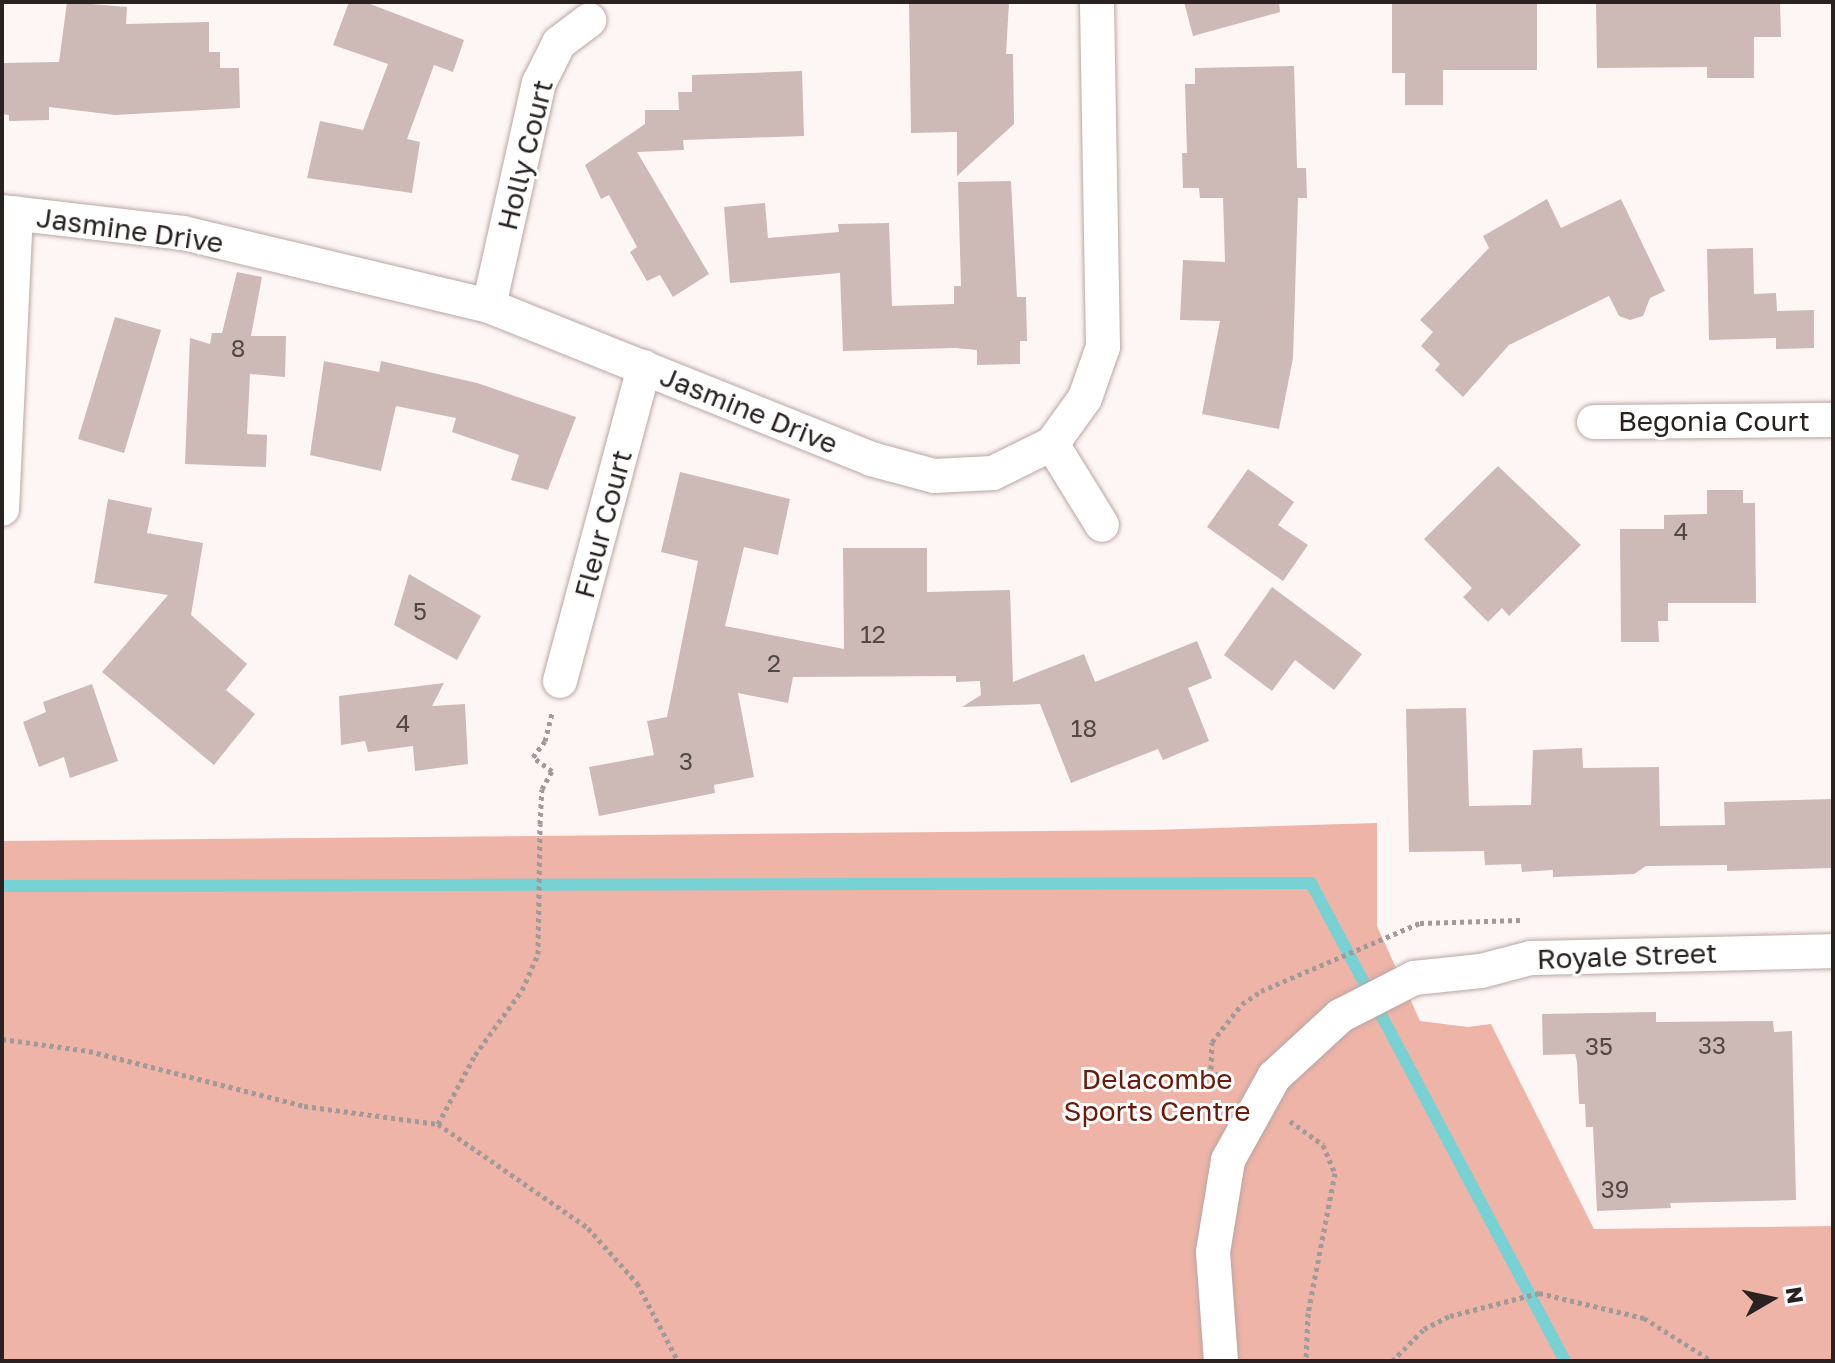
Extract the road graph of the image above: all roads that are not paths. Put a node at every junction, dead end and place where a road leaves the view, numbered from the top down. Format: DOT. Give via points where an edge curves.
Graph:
graph roads {
  1 [pos="1097,2"];
  2 [pos="589,20"];
  3 [pos="9,212"];
  4 [pos="489,306"];
  5 [pos="644,367"];
  6 [pos="1833,420"];
  7 [pos="1594,422"];
  8 [pos="1052,444"];
  9 [pos="2,509"];
  10 [pos="1102,525"];
  11 [pos="560,681"];
  12 [pos="1833,951"];
  13 [pos="1221,1361"];
  1 -- 8 [label="street, Jasmine Drive" via="1103,347 1085,398"];
  2 -- 4 [label="street, Holly Court" via="559,43 539,83"];
  3 -- 4 [label="street, Jasmine Drive" via="183,233"];
  3 -- 9 [label="street"];
  4 -- 5 [label="street, Jasmine Drive"];
  5 -- 8 [label="street, Jasmine Drive" via="871,459 934,476 993,473"];
  5 -- 11 [label="street, Fleur Court"];
  6 -- 7 [label="street, Begonia Court"];
  8 -- 10 [label="street"];
  12 -- 13 [label="street, Royale Street" via="1543,956 1481,971 1414,978 1328,1024 1286,1062 1256,1103 1228,1160 1214,1232"];
}
